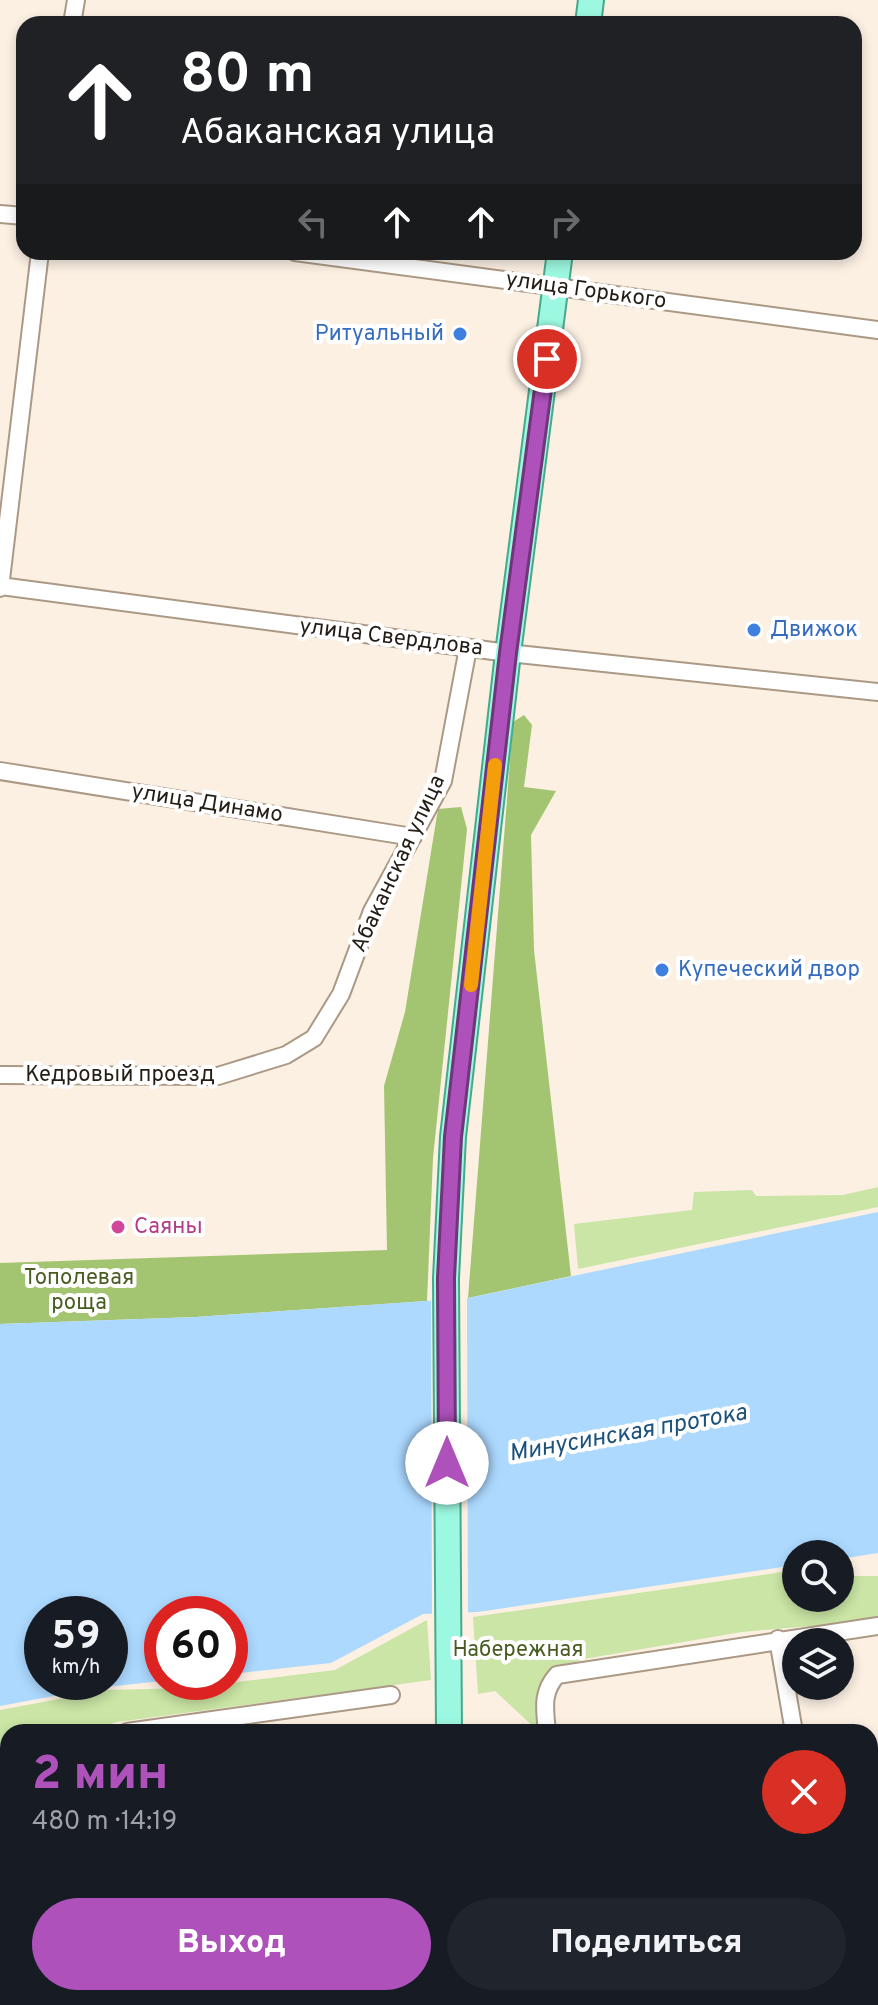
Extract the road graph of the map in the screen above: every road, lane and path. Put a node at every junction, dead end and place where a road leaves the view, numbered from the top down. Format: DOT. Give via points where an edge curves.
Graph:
graph roads {
  1 [pos="39,260"];
  2 [pos="355,260"];
  3 [pos="559,260"];
  4 [pos="556,287"];
  5 [pos="878,330"];
  6 [pos="0,587"];
  7 [pos="468,648"];
  8 [pos="508,653"];
  9 [pos="878,692"];
  10 [pos="0,771"];
  11 [pos="413,837"];
  12 [pos="286,1055"];
  13 [pos="0,1075"];
  14 [pos="878,1626"];
  15 [pos="778,1639"];
  16 [pos="391,1695"];
  17 [pos="184,1724"];
  18 [pos="449,1724"];
  19 [pos="546,1724"];
  20 [pos="793,1724"];
  1 -- 6 [label="street"];
  2 -- 4 [label="street, улица Горького"];
  3 -- 4 [label="main road"];
  4 -- 5 [label="street, улица Горького"];
  4 -- 8 [label="main road"];
  6 -- 7 [label="street, улица Свердлова"];
  7 -- 8 [label="street, улица Свердлова"];
  7 -- 11 [label="street, Абаканская улица" via="443,781"];
  8 -- 9 [label="street, улица Свердлова"];
  8 -- 18 [label="main road" via="453,1137 446,1278"];
  10 -- 11 [label="street, улица Динамо"];
  11 -- 12 [label="street, Абаканская улица" via="372,911 327,1021 314,1038"];
  12 -- 13 [label="street, Кедровый проезд" via="218,1076"];
  14 -- 15 [label="street"];
  15 -- 19 [label="street" via="557,1675 544,1699"];
  15 -- 20 [label="street"];
  16 -- 17 [label="street"];
}
